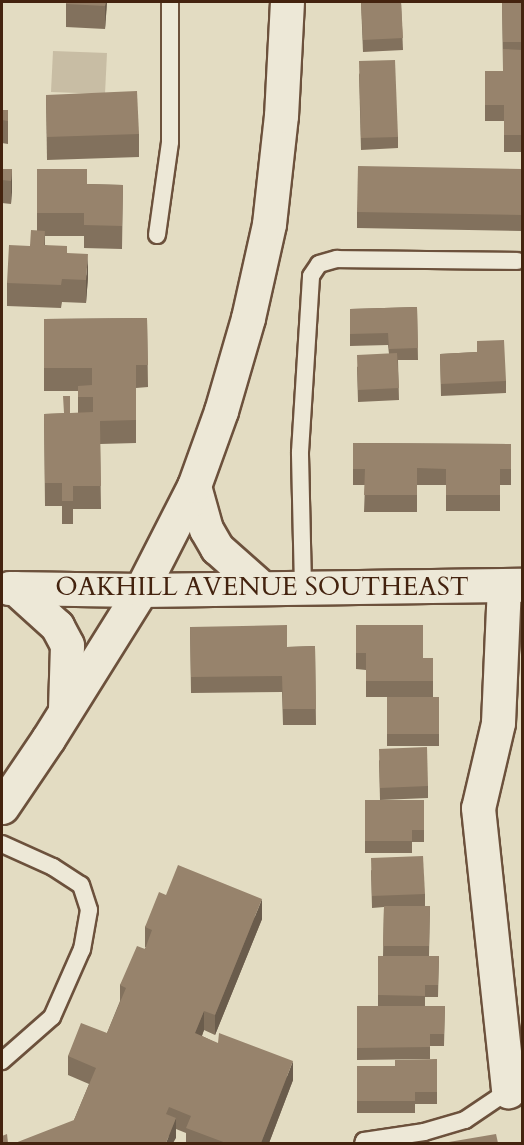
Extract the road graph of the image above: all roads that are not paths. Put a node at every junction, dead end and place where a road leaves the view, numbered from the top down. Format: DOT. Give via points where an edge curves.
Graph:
graph roads {
  1 [pos="170,2"];
  2 [pos="287,2"];
  3 [pos="157,235"];
  4 [pos="517,261"];
  5 [pos="194,486"];
  6 [pos="513,585"];
  7 [pos="303,587"];
  8 [pos="8,588"];
  9 [pos="262,588"];
  10 [pos="141,590"];
  11 [pos="65,711"];
  12 [pos="2,807"];
  13 [pos="2,844"];
  14 [pos="2,1061"];
  15 [pos="508,1091"];
  16 [pos="363,1143"];
  1 -- 3 [label="lane" via="170,142"];
  2 -- 5 [label="main road" via="281,116 269,224 237,360"];
  4 -- 7 [label="lane" via="337,259 319,264 311,276 300,452"];
  5 -- 9 [label="main road" via="206,529 217,548"];
  5 -- 10 [label="main road"];
  6 -- 7 [label="main road, OAKHILL AVENUE SOUTHEAST"];
  6 -- 15 [label="main road" via="498,723 478,808"];
  7 -- 9 [label="main road, OAKHILL AVENUE SOUTHEAST"];
  8 -- 10 [label="main road, OAKHILL AVENUE SOUTHEAST"];
  8 -- 11 [label="main road" via="57,626 67,645"];
  9 -- 10 [label="main road, OAKHILL AVENUE SOUTHEAST"];
  10 -- 11 [label="main road"];
  11 -- 12 [label="main road"];
  13 -- 14 [label="lane" via="81,885 89,910 82,949 52,1017"];
  15 -- 16 [label="lane" via="465,1120"];
}
